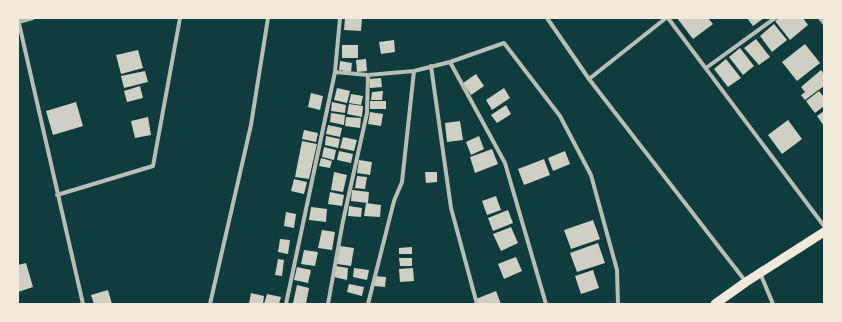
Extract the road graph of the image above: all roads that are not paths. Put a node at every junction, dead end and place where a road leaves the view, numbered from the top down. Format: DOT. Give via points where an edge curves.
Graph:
graph roads {
  1 [pos="33,18"];
  2 [pos="180,18"];
  3 [pos="268,18"];
  4 [pos="340,18"];
  5 [pos="547,18"];
  6 [pos="667,18"];
  7 [pos="775,18"];
  8 [pos="820,18"];
  9 [pos="18,21"];
  10 [pos="824,23"];
  11 [pos="450,62"];
  12 [pos="431,66"];
  13 [pos="706,68"];
  14 [pos="414,71"];
  15 [pos="335,72"];
  16 [pos="368,75"];
  17 [pos="589,79"];
  18 [pos="57,195"];
  19 [pos="824,226"];
  20 [pos="824,232"];
  21 [pos="760,273"];
  22 [pos="746,282"];
  23 [pos="83,304"];
  24 [pos="210,304"];
  25 [pos="286,304"];
  26 [pos="328,304"];
  27 [pos="368,304"];
  28 [pos="477,304"];
  29 [pos="546,304"];
  30 [pos="618,304"];
  31 [pos="715,304"];
  32 [pos="773,304"];
  1 -- 9 [label="street"];
  2 -- 18 [label="street" via="153,166"];
  3 -- 24 [label="street" via="251,125"];
  4 -- 15 [label="street"];
  5 -- 17 [label="street"];
  6 -- 13 [label="street"];
  6 -- 17 [label="street"];
  7 -- 13 [label="street"];
  8 -- 10 [label="street"];
  9 -- 18 [label="street"];
  11 -- 12 [label="street"];
  11 -- 29 [label="street" via="505,163"];
  11 -- 30 [label="street" via="504,42 560,116 590,175 617,270"];
  12 -- 14 [label="street"];
  12 -- 28 [label="street" via="451,208"];
  13 -- 19 [label="street"];
  14 -- 16 [label="street"];
  14 -- 27 [label="street" via="402,182 394,201"];
  15 -- 16 [label="street"];
  15 -- 25 [label="street"];
  16 -- 26 [label="street" via="367,113"];
  17 -- 22 [label="street"];
  18 -- 23 [label="street"];
  20 -- 21 [label="main road"];
  21 -- 22 [label="main road"];
  21 -- 32 [label="street"];
  22 -- 31 [label="main road"];
}
